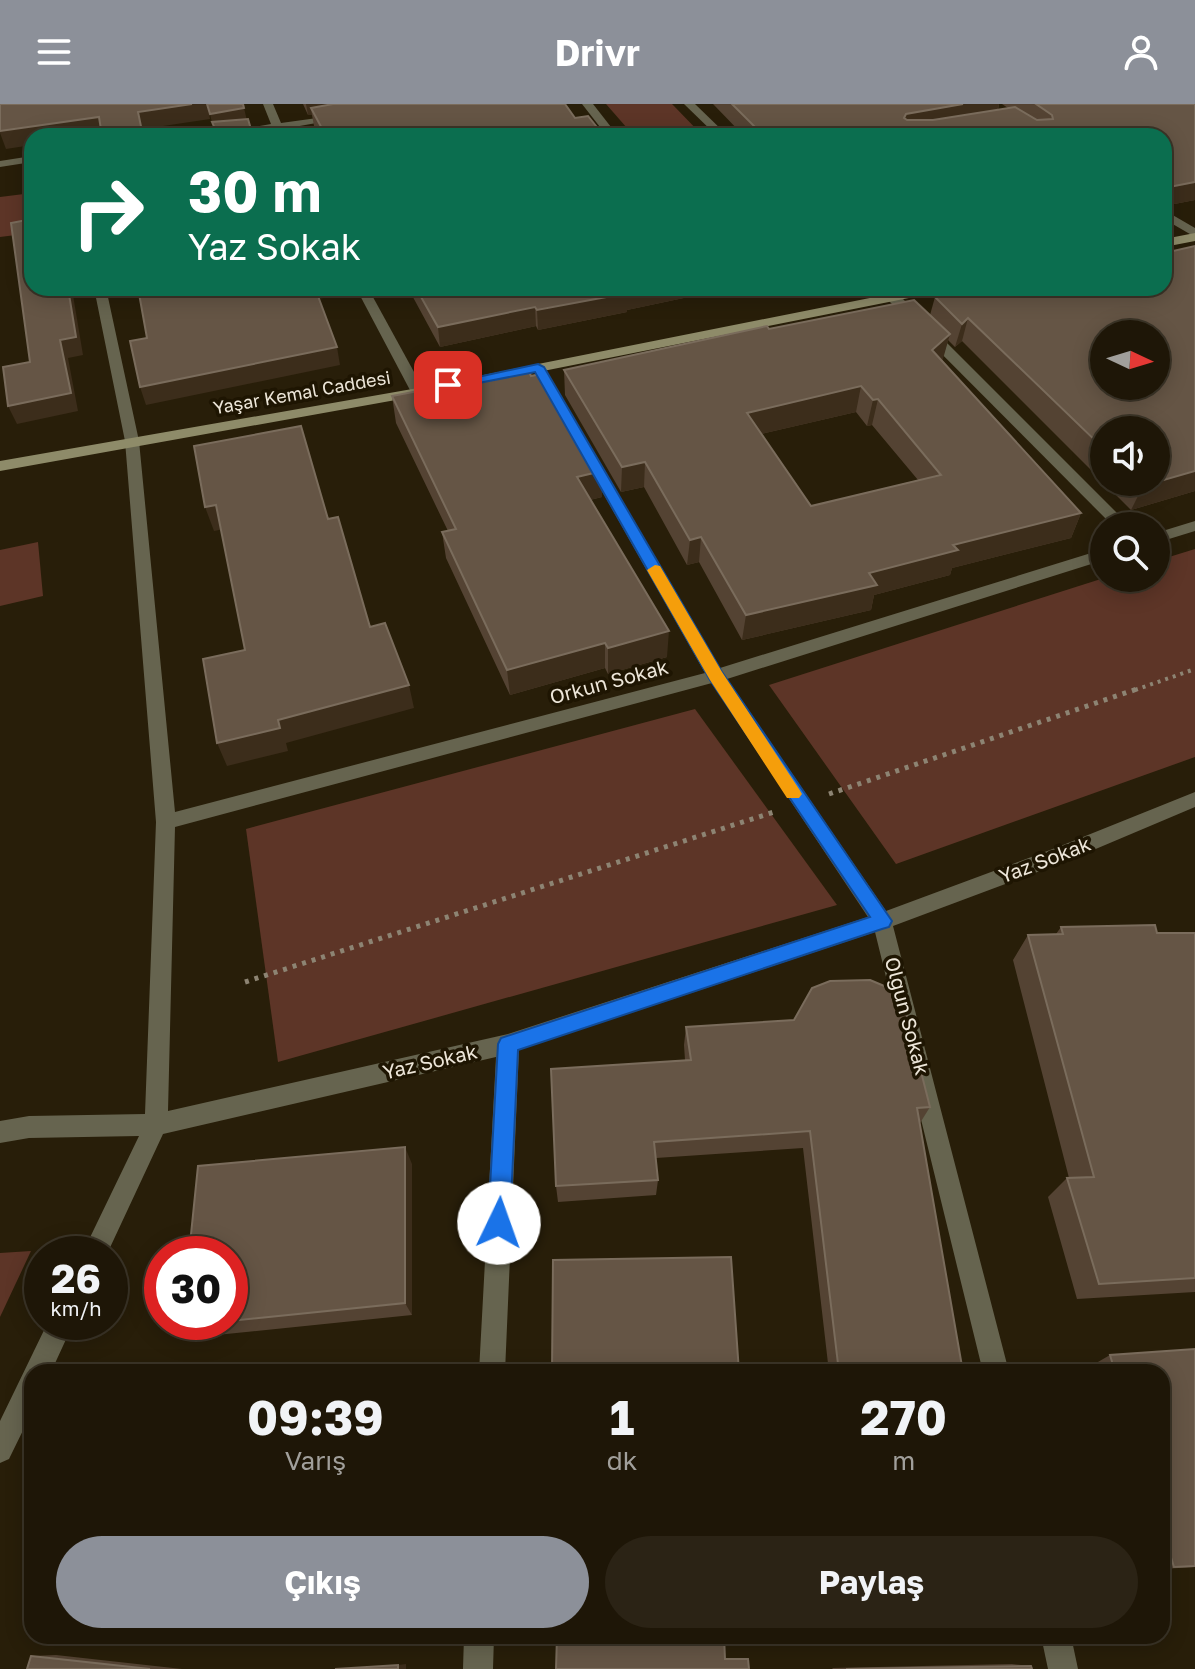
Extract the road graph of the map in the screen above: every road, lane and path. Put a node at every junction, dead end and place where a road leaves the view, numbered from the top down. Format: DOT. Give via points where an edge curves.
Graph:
graph roads {
  1 [pos="268,104"];
  2 [pos="587,104"];
  3 [pos="689,104"];
  4 [pos="352,116"];
  5 [pos="277,128"];
  6 [pos="297,128"];
  7 [pos="606,128"];
  8 [pos="714,128"];
  9 [pos="24,160"];
  10 [pos="0,164"];
  11 [pos="1172,219"];
  12 [pos="1195,235"];
  13 [pos="1172,241"];
  14 [pos="102,296"];
  15 [pos="366,296"];
  16 [pos="898,296"];
  17 [pos="893,297"];
  18 [pos="418,392"];
  19 [pos="577,435"];
  20 [pos="132,441"];
  21 [pos="0,466"];
  22 [pos="1108,512"];
  23 [pos="1195,526"];
  24 [pos="1170,534"];
  25 [pos="1090,558"];
  26 [pos="1195,669"];
  27 [pos="716,676"];
  28 [pos="1195,799"];
  29 [pos="800,804"];
  30 [pos="166,822"];
  31 [pos="882,921"];
  32 [pos="245,982"];
  33 [pos="508,1044"];
  34 [pos="156,1125"];
  35 [pos="0,1132"];
  36 [pos="103,1236"];
  37 [pos="53,1340"];
  38 [pos="42,1364"];
  39 [pos="492,1364"];
  40 [pos="994,1364"];
  41 [pos="24,1400"];
  42 [pos="0,1450"];
  43 [pos="479,1644"];
  44 [pos="1058,1644"];
  45 [pos="478,1669"];
  46 [pos="1063,1669"];
  1 -- 5 [label="street"];
  2 -- 7 [label="street"];
  3 -- 8 [label="street"];
  4 -- 6 [label="street"];
  9 -- 10 [label="street"];
  11 -- 12 [label="street"];
  12 -- 13 [label="street"];
  14 -- 20 [label="street"];
  15 -- 18 [label="street"];
  16 -- 17 [label="street, Yaşar Kemal Caddesi"];
  17 -- 18 [label="street, Yaşar Kemal Caddesi" via="542,374"];
  17 -- 22 [label="street"];
  18 -- 20 [label="street, Yaşar Kemal Caddesi"];
  19 -- 27 [label="street, Olgun Sokak"];
  20 -- 21 [label="street, Yaşar Kemal Caddesi"];
  20 -- 30 [label="street"];
  23 -- 24 [label="street"];
  25 -- 27 [label="street, Orkun Sokak"];
  26 -- 29 [label="path"];
  27 -- 29 [label="street, Olgun Sokak"];
  27 -- 30 [label="street, Orkun Sokak"];
  28 -- 31 [label="street, Yaz Sokak"];
  29 -- 31 [label="street, Olgun Sokak"];
  29 -- 32 [label="path"];
  30 -- 34 [label="street"];
  31 -- 33 [label="street, Yaz Sokak"];
  31 -- 40 [label="street, Olgun Sokak"];
  33 -- 34 [label="street, Yaz Sokak"];
  33 -- 39 [label="street"];
  34 -- 35 [label="street, Yaz Sokak"];
  34 -- 36 [label="street"];
  37 -- 38 [label="street"];
  41 -- 42 [label="street"];
  43 -- 45 [label="street"];
  44 -- 46 [label="street"];
}
